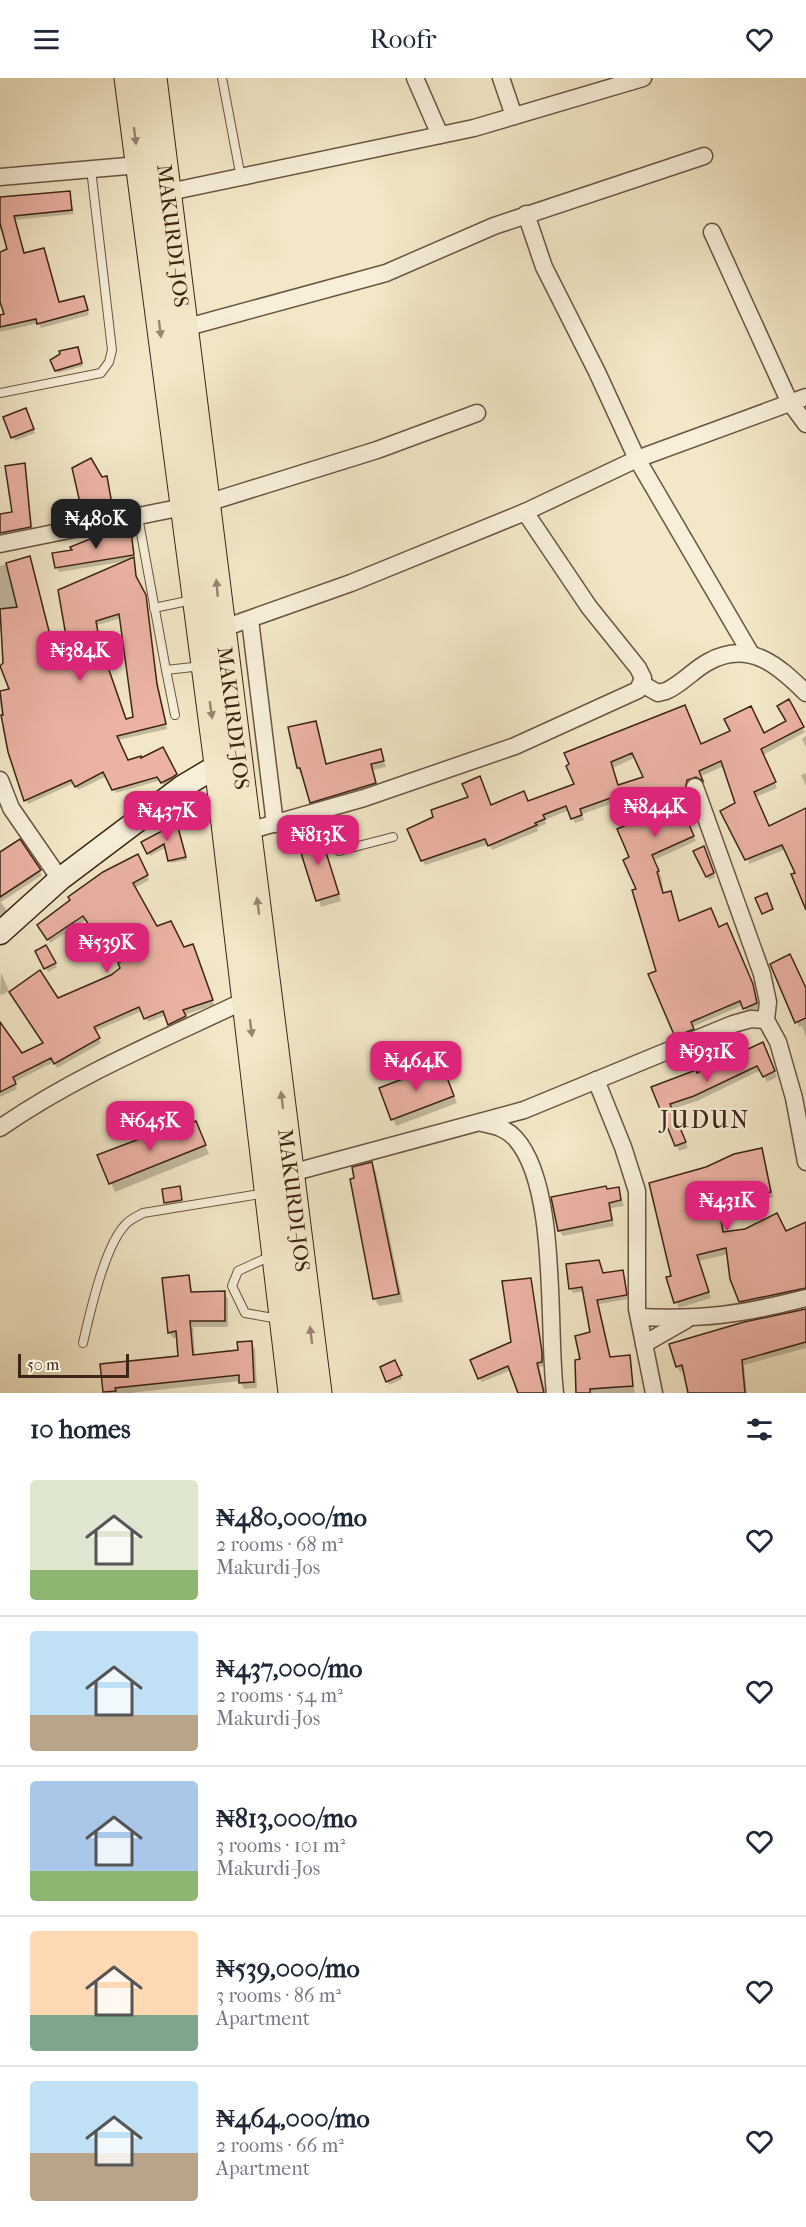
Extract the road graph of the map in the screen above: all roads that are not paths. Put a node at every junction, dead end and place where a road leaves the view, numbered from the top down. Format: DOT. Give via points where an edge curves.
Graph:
graph roads {
  1 [pos="128,78"];
  2 [pos="153,78"];
  3 [pos="222,78"];
  4 [pos="415,78"];
  5 [pos="501,78"];
  6 [pos="643,78"];
  7 [pos="514,116"];
  8 [pos="440,135"];
  9 [pos="704,156"];
  10 [pos="139,165"];
  11 [pos="91,169"];
  12 [pos="0,177"];
  13 [pos="241,179"];
  14 [pos="169,192"];
  15 [pos="526,214"];
  16 [pos="712,232"];
  17 [pos="184,328"];
  18 [pos="0,393"];
  19 [pos="806,397"];
  20 [pos="789,401"];
  21 [pos="477,413"];
  22 [pos="806,424"];
  23 [pos="636,459"];
  24 [pos="195,505"];
  25 [pos="525,512"];
  26 [pos="138,517"];
  27 [pos="0,544"];
  28 [pos="196,599"];
  29 [pos="154,608"];
  30 [pos="250,620"];
  31 [pos="221,629"];
  32 [pos="751,654"];
  33 [pos="205,665"];
  34 [pos="166,670"];
  35 [pos="642,684"];
  36 [pos="806,693"];
  37 [pos="175,714"];
  38 [pos="263,738"];
  39 [pos="229,759"];
  40 [pos="0,780"];
  41 [pos="695,787"];
  42 [pos="320,810"];
  43 [pos="275,824"];
  44 [pos="248,831"];
  45 [pos="393,837"];
  46 [pos="60,879"];
  47 [pos="0,933"];
  48 [pos="248,999"];
  49 [pos="766,1020"];
  50 [pos="596,1080"];
  51 [pos="482,1123"];
  52 [pos="803,1126"];
  53 [pos="0,1128"];
  54 [pos="806,1162"];
  55 [pos="291,1173"];
  56 [pos="270,1192"];
  57 [pos="276,1253"];
  58 [pos="806,1298"];
  59 [pos="639,1317"];
  60 [pos="687,1319"];
  61 [pos="284,1320"];
  62 [pos="83,1343"];
  63 [pos="644,1344"];
  64 [pos="292,1393"];
  65 [pos="318,1393"];
  66 [pos="555,1393"];
  67 [pos="654,1393"];
  1 -- 10 [label="highway, MAKURDI-JOS, one-way"];
  2 -- 14 [label="highway, MAKURDI-JOS"];
  3 -- 13 [label="lane"];
  4 -- 8 [label="street"];
  5 -- 7 [label="street"];
  6 -- 7 [label="street"];
  7 -- 8 [label="street"];
  8 -- 13 [label="street"];
  9 -- 15 [label="street"];
  10 -- 11 [label="street"];
  10 -- 24 [label="highway, MAKURDI-JOS, one-way"];
  11 -- 12 [label="street"];
  11 -- 18 [label="lane" via="112,350 109,362 101,373"];
  13 -- 14 [label="street"];
  14 -- 17 [label="highway, MAKURDI-JOS"];
  15 -- 17 [label="street" via="386,273"];
  15 -- 23 [label="street" via="544,267"];
  16 -- 20 [label="street"];
  17 -- 24 [label="highway, MAKURDI-JOS"];
  19 -- 20 [label="street"];
  20 -- 22 [label="street"];
  20 -- 23 [label="street"];
  21 -- 24 [label="street" via="378,450"];
  23 -- 25 [label="street"];
  23 -- 32 [label="street"];
  24 -- 26 [label="street"];
  24 -- 28 [label="highway, MAKURDI-JOS"];
  31 -- 24 [label="highway, MAKURDI-JOS, one-way"];
  25 -- 30 [label="street"];
  25 -- 35 [label="street" via="589,607 638,668"];
  26 -- 27 [label="street"];
  26 -- 29 [label="lane"];
  28 -- 29 [label="lane"];
  28 -- 33 [label="highway, MAKURDI-JOS"];
  29 -- 34 [label="lane"];
  30 -- 31 [label="street"];
  30 -- 38 [label="street"];
  31 -- 39 [label="highway, MAKURDI-JOS"];
  32 -- 35 [label="street" via="718,657 666,691 658,693"];
  32 -- 36 [label="street" via="769,660"];
  33 -- 34 [label="lane"];
  33 -- 39 [label="highway, MAKURDI-JOS, one-way"];
  34 -- 37 [label="lane"];
  35 -- 42 [label="street" via="634,692 514,746"];
  38 -- 39 [label="street"];
  38 -- 43 [label="street"];
  39 -- 44 [label="highway, MAKURDI-JOS"];
  39 -- 46 [label="main road" via="182,788"];
  39 -- 48 [label="highway, MAKURDI-JOS"];
  40 -- 46 [label="street" via="10,808"];
  41 -- 49 [label="street" via="762,974 768,1002"];
  42 -- 43 [label="street"];
  42 -- 45 [label="lane" via="331,847 339,851"];
  43 -- 44 [label="street"];
  55 -- 44 [label="highway, MAKURDI-JOS, one-way"];
  46 -- 47 [label="main road"];
  48 -- 53 [label="street" via="75,1082"];
  48 -- 56 [label="highway, MAKURDI-JOS, one-way"];
  49 -- 50 [label="street" via="733,1024"];
  49 -- 52 [label="street" via="778,1042"];
  50 -- 51 [label="street"];
  50 -- 59 [label="street" via="637,1191"];
  51 -- 55 [label="street"];
  51 -- 66 [label="street" via="500,1127 515,1137 539,1193"];
  52 -- 54 [label="street"];
  65 -- 55 [label="highway, MAKURDI-JOS, one-way"];
  56 -- 57 [label="highway, MAKURDI-JOS"];
  56 -- 62 [label="lane" via="143,1213 126,1224 115,1240 93,1299"];
  57 -- 61 [label="highway, MAKURDI-JOS"];
  57 -- 61 [label="lane" via="238,1271 232,1286 245,1313"];
  58 -- 60 [label="street" via="746,1313"];
  59 -- 60 [label="street"];
  59 -- 63 [label="street"];
  60 -- 63 [label="street"];
  61 -- 64 [label="highway, MAKURDI-JOS"];
  63 -- 67 [label="street"];
}
